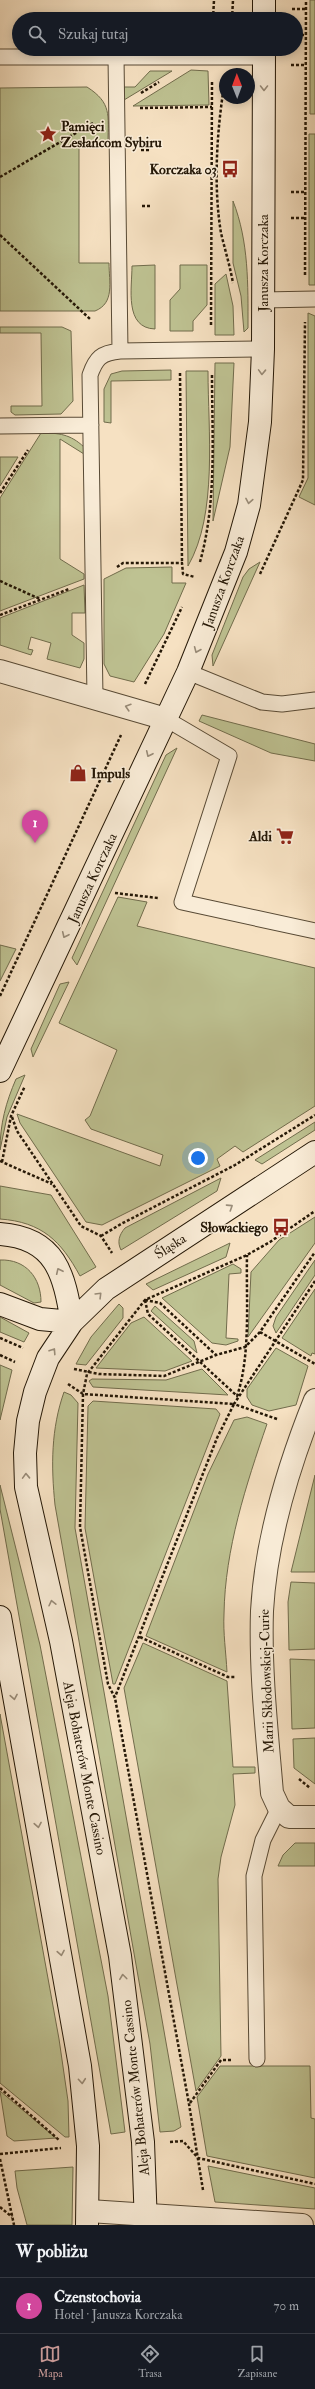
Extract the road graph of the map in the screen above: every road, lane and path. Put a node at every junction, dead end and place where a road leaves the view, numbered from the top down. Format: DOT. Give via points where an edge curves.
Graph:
graph roads {
  1 [pos="214,0"];
  2 [pos="233,0"];
  3 [pos="264,0"];
  4 [pos="306,8"];
  5 [pos="291,9"];
  6 [pos="213,12"];
  7 [pos="232,12"];
  8 [pos="264,12"];
  9 [pos="0,56"];
  10 [pos="225,56"];
  11 [pos="264,56"];
  12 [pos="116,57"];
  13 [pos="212,57"];
  14 [pos="291,65"];
  15 [pos="305,65"];
  16 [pos="221,104"];
  17 [pos="212,107"];
  18 [pos="136,108"];
  19 [pos="291,192"];
  20 [pos="305,192"];
  21 [pos="290,218"];
  22 [pos="305,218"];
  23 [pos="0,235"];
  24 [pos="234,286"];
  25 [pos="263,300"];
  26 [pos="315,300"];
  27 [pos="90,319"];
  28 [pos="212,350"];
  29 [pos="263,350"];
  30 [pos="120,352"];
  31 [pos="180,387"];
  32 [pos="43,425"];
  33 [pos="91,425"];
  34 [pos="0,426"];
  35 [pos="0,494"];
  36 [pos="212,534"];
  37 [pos="204,547"];
  38 [pos="182,563"];
  39 [pos="198,566"];
  40 [pos="196,571"];
  41 [pos="0,581"];
  42 [pos="192,584"];
  43 [pos="40,600"];
  44 [pos="183,604"];
  45 [pos="0,671"];
  46 [pos="188,672"];
  47 [pos="141,690"];
  48 [pos="96,697"];
  49 [pos="315,700"];
  50 [pos="166,719"];
  51 [pos="122,733"];
  52 [pos="115,893"];
  53 [pos="182,902"];
  54 [pos="315,931"];
  55 [pos="0,996"];
  56 [pos="0,1071"];
  57 [pos="315,1115"];
  58 [pos="315,1152"];
  59 [pos="1,1162"];
  60 [pos="53,1184"];
  61 [pos="315,1211"];
  62 [pos="0,1234"];
  63 [pos="102,1236"];
  64 [pos="315,1252"];
  65 [pos="247,1255"];
  66 [pos="114,1257"];
  67 [pos="315,1281"];
  68 [pos="145,1300"];
  69 [pos="0,1304"];
  70 [pos="72,1322"];
  71 [pos="260,1332"];
  72 [pos="0,1338"];
  73 [pos="275,1341"];
  74 [pos="245,1347"];
  75 [pos="22,1348"];
  76 [pos="0,1355"];
  77 [pos="216,1355"];
  78 [pos="15,1362"];
  79 [pos="202,1362"];
  80 [pos="315,1364"];
  81 [pos="72,1369"];
  82 [pos="88,1372"];
  83 [pos="68,1384"];
  84 [pos="83,1394"];
  85 [pos="237,1396"];
  86 [pos="234,1404"];
  87 [pos="312,1407"];
  88 [pos="0,1617"];
  89 [pos="140,1637"];
  90 [pos="264,1677"];
  91 [pos="115,1698"];
  92 [pos="295,1775"];
  93 [pos="315,1793"];
  94 [pos="279,1808"];
  95 [pos="315,1817"];
  96 [pos="257,2059"];
  97 [pos="0,2088"];
  98 [pos="189,2104"];
  99 [pos="183,2141"];
  100 [pos="61,2142"];
  101 [pos="67,2147"];
  102 [pos="0,2154"];
  103 [pos="198,2158"];
  104 [pos="0,2159"];
  105 [pos="315,2184"];
  106 [pos="204,2193"];
  107 [pos="0,2207"];
  108 [pos="12,2217"];
  109 [pos="88,2218"];
  110 [pos="146,2220"];
  111 [pos="14,2225"];
  112 [pos="302,2225"];
  1 -- 6 [label="path"];
  2 -- 7 [label="path"];
  3 -- 8 [label="street"];
  4 -- 5 [label="path"];
  9 -- 12 [label="lane"];
  10 -- 13 [label="lane"];
  11 -- 25 [label="street, Janusza Korczaka, one-way"];
  12 -- 13 [label="lane"];
  12 -- 30 [label="lane"];
  13 -- 17 [label="path"];
  14 -- 15 [label="path"];
  16 -- 24 [label="path" via="218,118 218,202 221,232"];
  17 -- 18 [label="path"];
  17 -- 28 [label="path"];
  19 -- 20 [label="path"];
  21 -- 22 [label="path"];
  23 -- 27 [label="path"];
  25 -- 26 [label="lane"];
  25 -- 29 [label="street, Janusza Korczaka"];
  28 -- 29 [label="lane"];
  28 -- 30 [label="lane"];
  28 -- 37 [label="path" via="212,479 210,520"];
  29 -- 46 [label="street, Janusza Korczaka, one-way" via="260,422 249,505 236,552"];
  30 -- 33 [label="lane" via="106,353 94,362 90,376"];
  31 -- 38 [label="path"];
  32 -- 33 [label="lane"];
  32 -- 34 [label="lane"];
  32 -- 35 [label="path"];
  33 -- 48 [label="lane"];
  36 -- 37 [label="path"];
  37 -- 39 [label="path"];
  40 -- 42 [label="path"];
  41 -- 43 [label="path"];
  44 -- 47 [label="path"];
  45 -- 48 [label="street"];
  46 -- 49 [label="lane" via="262,702 282,704"];
  46 -- 50 [label="street, Janusza Korczaka"];
  50 -- 48 [label="street, one-way"];
  50 -- 53 [label="lane" via="229,756"];
  50 -- 56 [label="street, Janusza Korczaka, one-way"];
  51 -- 55 [label="path"];
  52 -- 53 [label="path"];
  53 -- 54 [label="lane"];
  57 -- 63 [label="path" via="235,1165"];
  70 -- 58 [label="street, Śląska, one-way" via="106,1288"];
  59 -- 60 [label="path"];
  59 -- 60 [label="path" via="11,1116 17,1132"];
  60 -- 63 [label="path" via="81,1226"];
  61 -- 65 [label="path"];
  70 -- 62 [label="street, one-way" via="60,1271 46,1250 38,1243 16,1235"];
  63 -- 66 [label="path"];
  64 -- 71 [label="path"];
  65 -- 68 [label="path"];
  65 -- 74 [label="path"];
  67 -- 73 [label="path"];
  68 -- 77 [label="path" via="160,1303"];
  68 -- 79 [label="path" via="148,1314"];
  68 -- 82 [label="path"];
  69 -- 70 [label="street" via="40,1318"];
  110 -- 70 [label="street, Aleja Bohaterów Monte Cassino, one-way" via="143,2142 120,1956 61,1641 26,1487 25,1446 35,1392 48,1358"];
  71 -- 73 [label="path"];
  71 -- 74 [label="path"];
  72 -- 75 [label="path"];
  73 -- 80 [label="path"];
  73 -- 85 [label="path"];
  74 -- 77 [label="path"];
  74 -- 85 [label="path" via="242,1383"];
  76 -- 78 [label="path"];
  77 -- 79 [label="path"];
  79 -- 82 [label="path" via="164,1376"];
  79 -- 85 [label="path"];
  81 -- 82 [label="path"];
  82 -- 84 [label="path"];
  83 -- 84 [label="path"];
  84 -- 86 [label="path"];
  84 -- 91 [label="path" via="80,1527 108,1684"];
  85 -- 86 [label="path"];
  86 -- 87 [label="path" via="277,1420"];
  86 -- 89 [label="path" via="217,1438"];
  87 -- 90 [label="street, Marii Skłodowskiej-Curie" via="284,1490 270,1546 262,1611"];
  88 -- 109 [label="street, one-way" via="80,2066 88,2146"];
  89 -- 90 [label="path" via="228,1677"];
  89 -- 91 [label="path"];
  90 -- 94 [label="street, Marii Skłodowskiej-Curie" via="272,1793"];
  91 -- 98 [label="path"];
  92 -- 93 [label="path"];
  94 -- 95 [label="street" via="289,1817"];
  94 -- 96 [label="lane" via="263,1840 254,1876"];
  96 -- 98 [label="path" via="221,2060"];
  97 -- 100 [label="path"];
  98 -- 103 [label="path"];
  99 -- 103 [label="path"];
  101 -- 102 [label="path"];
  103 -- 105 [label="path"];
  103 -- 106 [label="path"];
  104 -- 108 [label="path"];
  107 -- 108 [label="path"];
  108 -- 111 [label="path"];
  109 -- 110 [label="street"];
  110 -- 112 [label="street"];
}
